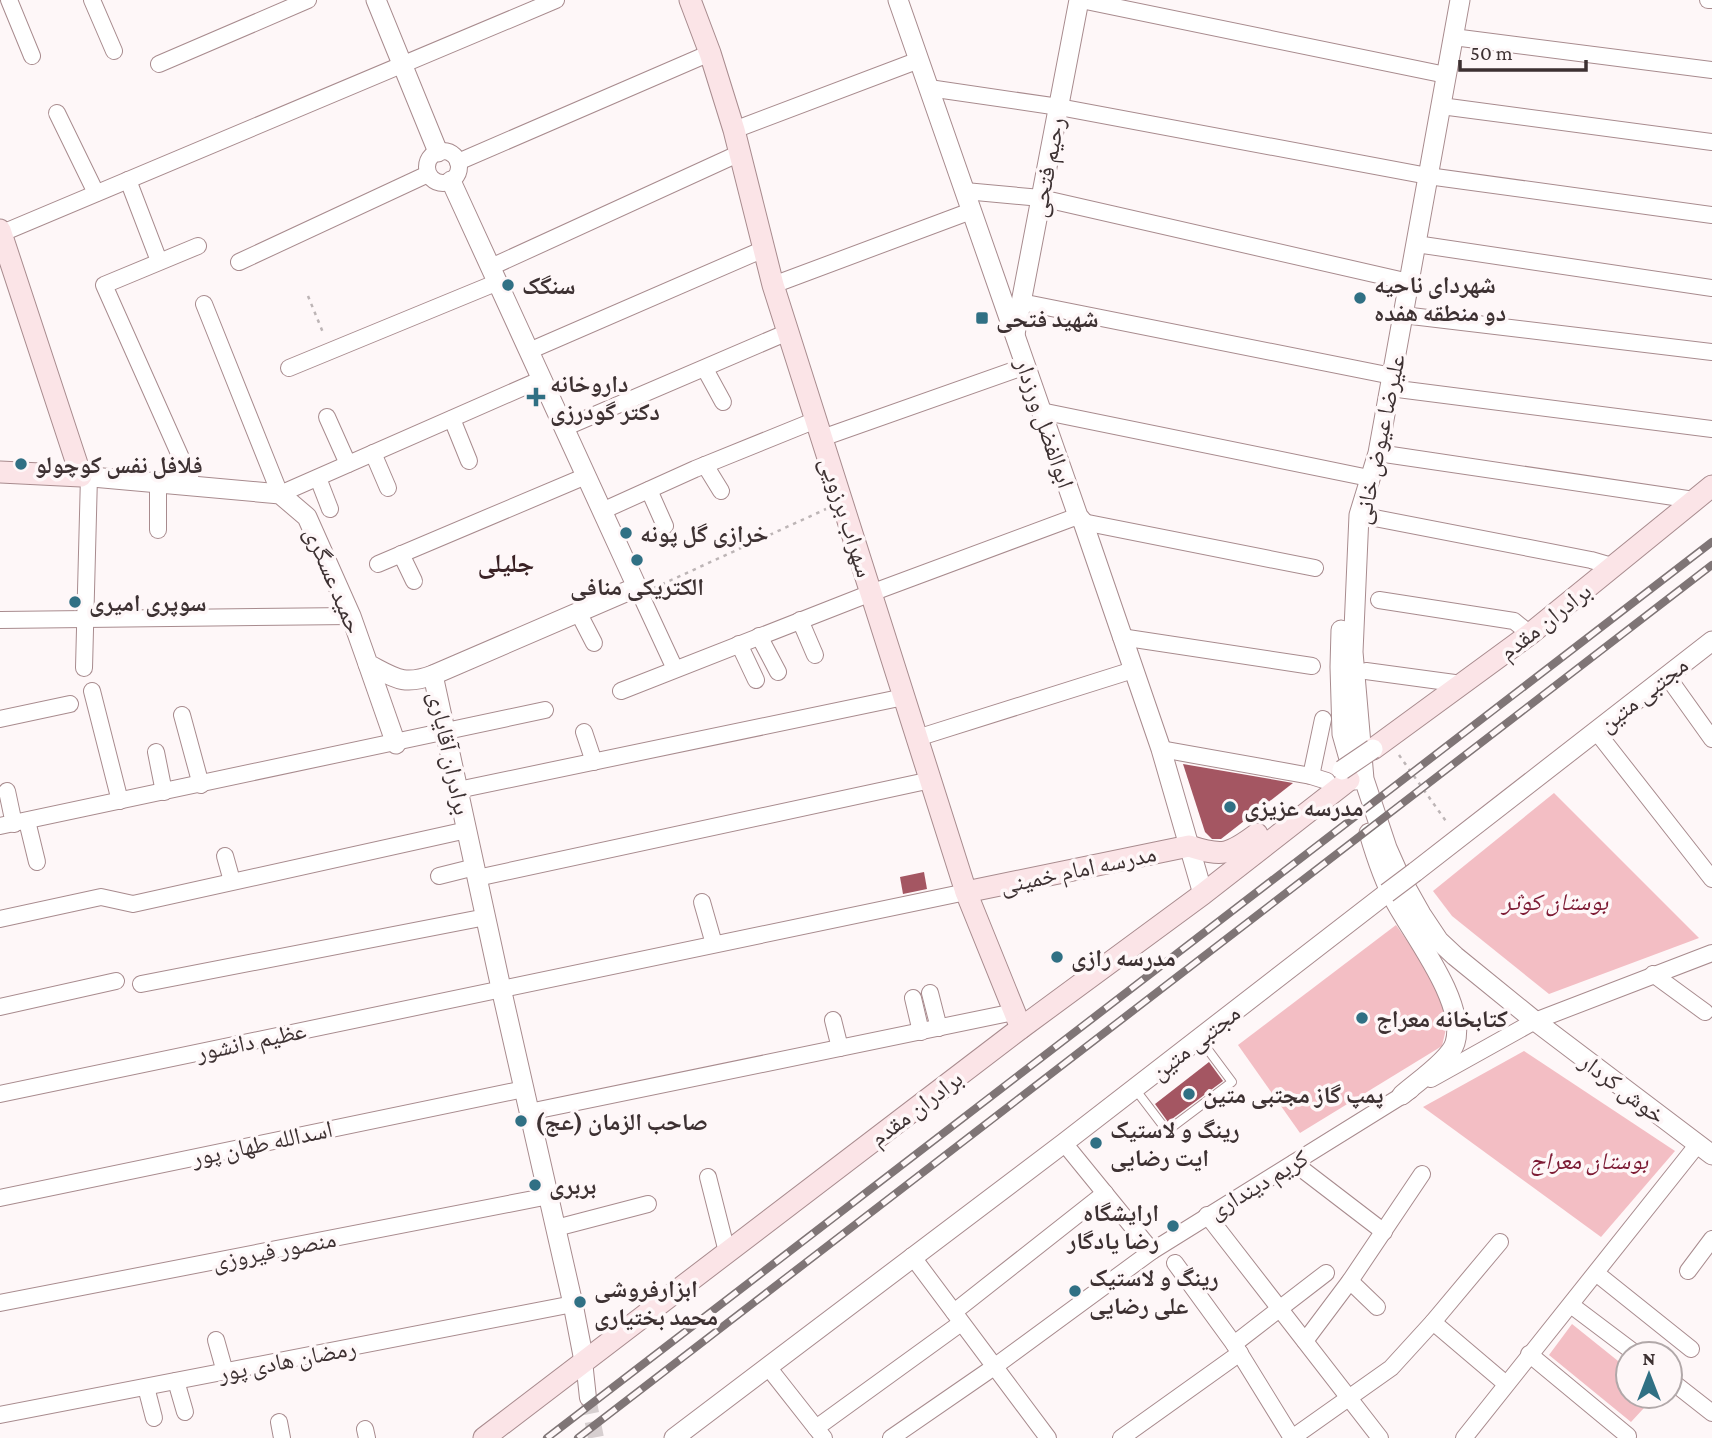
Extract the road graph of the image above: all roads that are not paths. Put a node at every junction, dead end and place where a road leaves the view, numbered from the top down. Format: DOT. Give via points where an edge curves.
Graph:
graph roads {
  1 [pos="9,0"];
  2 [pos="92,0"];
  3 [pos="308,0"];
  4 [pos="376,0"];
  5 [pos="556,0"];
  6 [pos="690,0"];
  7 [pos="898,0"];
  8 [pos="1080,0"];
  9 [pos="1460,0"];
  10 [pos="0,4"];
  11 [pos="1453,37"];
  12 [pos="114,51"];
  13 [pos="710,53"];
  14 [pos="32,56"];
  15 [pos="919,60"];
  16 [pos="159,64"];
  17 [pos="402,65"];
  18 [pos="1712,70"];
  19 [pos="1446,75"];
  20 [pos="929,88"];
  21 [pos="1441,106"];
  22 [pos="1059,107"];
  23 [pos="57,113"];
  24 [pos="734,130"];
  25 [pos="1712,142"];
  26 [pos="439,152"];
  27 [pos="740,153"];
  28 [pos="458,162"];
  29 [pos="428,174"];
  30 [pos="1428,176"];
  31 [pos="128,180"];
  32 [pos="451,181"];
  33 [pos="965,191"];
  34 [pos="96,193"];
  35 [pos="1041,198"];
  36 [pos="971,211"];
  37 [pos="1712,215"];
  38 [pos="0,232"];
  39 [pos="1416,244"];
  40 [pos="198,246"];
  41 [pos="764,249"];
  42 [pos="159,261"];
  43 [pos="239,262"];
  44 [pos="494,275"];
  45 [pos="1409,282"];
  46 [pos="773,285"];
  47 [pos="1712,288"];
  48 [pos="1021,302"];
  49 [pos="204,304"];
  50 [pos="1403,315"];
  51 [pos="788,332"];
  52 [pos="1014,335"];
  53 [pos="529,351"];
  54 [pos="1712,352"];
  55 [pos="1026,366"];
  56 [pos="289,368"];
  57 [pos="705,369"];
  58 [pos="542,379"];
  59 [pos="1391,382"];
  60 [pos="723,402"];
  61 [pos="1041,411"];
  62 [pos="327,417"];
  63 [pos="452,419"];
  64 [pos="564,428"];
  65 [pos="819,429"];
  66 [pos="1712,429"];
  67 [pos="373,453"];
  68 [pos="1378,453"];
  69 [pos="469,461"];
  70 [pos="348,464"];
  71 [pos="705,465"];
  72 [pos="0,472"];
  73 [pos="85,476"];
  74 [pos="586,476"];
  75 [pos="318,478"];
  76 [pos="1369,478"];
  77 [pos="158,482"];
  78 [pos="194,486"];
  79 [pos="1712,486"];
  80 [pos="388,488"];
  81 [pos="649,490"];
  82 [pos="721,491"];
  83 [pos="280,494"];
  84 [pos="1702,502"];
  85 [pos="330,509"];
  86 [pos="602,511"];
  87 [pos="1359,515"];
  88 [pos="1081,519"];
  89 [pos="665,526"];
  90 [pos="158,530"];
  91 [pos="401,554"];
  92 [pos="378,564"];
  93 [pos="1315,568"];
  94 [pos="1617,569"];
  95 [pos="414,581"];
  96 [pos="639,591"];
  97 [pos="871,593"];
  98 [pos="1380,600"];
  99 [pos="578,612"];
  100 [pos="351,615"];
  101 [pos="80,618"];
  102 [pos="0,620"];
  103 [pos="800,620"];
  104 [pos="760,636"];
  105 [pos="1532,636"];
  106 [pos="1121,638"];
  107 [pos="1712,641"];
  108 [pos="594,643"];
  109 [pos="739,644"];
  110 [pos="815,655"];
  111 [pos="368,664"];
  112 [pos="1312,666"];
  113 [pos="83,668"];
  114 [pos="675,669"];
  115 [pos="1133,670"];
  116 [pos="1366,671"];
  117 [pos="778,672"];
  118 [pos="433,675"];
  119 [pos="1667,676"];
  120 [pos="756,680"];
  121 [pos="1464,687"];
  122 [pos="92,691"];
  123 [pos="621,691"];
  124 [pos="904,697"];
  125 [pos="69,704"];
  126 [pos="545,710"];
  127 [pos="181,715"];
  128 [pos="0,719"];
  129 [pos="1322,719"];
  130 [pos="1596,730"];
  131 [pos="1710,730"];
  132 [pos="446,733"];
  133 [pos="584,733"];
  134 [pos="917,738"];
  135 [pos="396,744"];
  136 [pos="1161,749"];
  137 [pos="1382,751"];
  138 [pos="156,752"];
  139 [pos="594,762"];
  140 [pos="1333,779"];
  141 [pos="931,780"];
  142 [pos="201,785"];
  143 [pos="458,790"];
  144 [pos="7,791"];
  145 [pos="164,792"];
  146 [pos="120,801"];
  147 [pos="14,824"];
  148 [pos="467,830"];
  149 [pos="1189,846"];
  150 [pos="225,856"];
  151 [pos="37,862"];
  152 [pos="476,873"];
  153 [pos="439,876"];
  154 [pos="1712,879"];
  155 [pos="232,881"];
  156 [pos="966,892"];
  157 [pos="1203,894"];
  158 [pos="702,902"];
  159 [pos="485,917"];
  160 [pos="1413,917"];
  161 [pos="0,919"];
  162 [pos="714,944"];
  163 [pos="1712,953"];
  164 [pos="1653,974"];
  165 [pos="116,981"];
  166 [pos="141,984"];
  167 [pos="501,988"];
  168 [pos="930,993"];
  169 [pos="913,998"];
  170 [pos="0,1007"];
  171 [pos="1705,1012"];
  172 [pos="833,1020"];
  173 [pos="1535,1021"];
  174 [pos="1020,1025"];
  175 [pos="939,1028"];
  176 [pos="920,1032"];
  177 [pos="1200,1040"];
  178 [pos="840,1048"];
  179 [pos="524,1089"];
  180 [pos="1135,1089"];
  181 [pos="0,1094"];
  182 [pos="1402,1095"];
  183 [pos="529,1112"];
  184 [pos="1064,1143"];
  185 [pos="1705,1149"];
  186 [pos="1294,1163"];
  187 [pos="1422,1174"];
  188 [pos="708,1177"];
  189 [pos="1105,1193"];
  190 [pos="549,1196"];
  191 [pos="0,1198"];
  192 [pos="648,1204"];
  193 [pos="1207,1215"];
  194 [pos="556,1228"];
  195 [pos="1384,1232"];
  196 [pos="1712,1239"];
  197 [pos="1500,1242"];
  198 [pos="1152,1251"];
  199 [pos="727,1252"];
  200 [pos="912,1256"];
  201 [pos="1175,1263"];
  202 [pos="1688,1270"];
  203 [pos="1325,1273"];
  204 [pos="1596,1273"];
  205 [pos="1350,1281"];
  206 [pos="0,1303"];
  207 [pos="573,1304"];
  208 [pos="1572,1305"];
  209 [pos="1377,1307"];
  210 [pos="1279,1310"];
  211 [pos="958,1317"];
  212 [pos="1433,1322"];
  213 [pos="216,1340"];
  214 [pos="1618,1340"];
  215 [pos="1305,1341"];
  216 [pos="1237,1349"];
  217 [pos="1691,1349"];
  218 [pos="1529,1354"];
  219 [pos="768,1367"];
  220 [pos="994,1367"];
  221 [pos="585,1368"];
  222 [pos="225,1372"];
  223 [pos="176,1381"];
  224 [pos="1506,1384"];
  225 [pos="146,1387"];
  226 [pos="1684,1391"];
  227 [pos="588,1398"];
  228 [pos="1349,1398"];
  229 [pos="185,1412"];
  230 [pos="1712,1413"];
  231 [pos="0,1415"];
  232 [pos="154,1418"];
  233 [pos="820,1433"];
  234 [pos="1628,1436"];
  235 [pos="484,1438"];
  236 [pos="506,1438"];
  237 [pos="674,1438"];
  238 [pos="891,1438"];
  239 [pos="1048,1438"];
  240 [pos="1121,1438"];
  241 [pos="1292,1438"];
  242 [pos="1380,1438"];
  243 [pos="1464,1438"];
  1 -- 10 [label="street"];
  1 -- 14 [label="street"];
  2 -- 12 [label="street"];
  3 -- 16 [label="street"];
  4 -- 17 [label="street"];
  5 -- 17 [label="street"];
  6 -- 13 [label="main road, سهراب برزویی"];
  7 -- 15 [label="street, ابوالفضل ورزدار"];
  8 -- 19 [label="street"];
  8 -- 22 [label="street, رحیم فتحی"];
  9 -- 11 [label="street, علیرضا عیوض خانی"];
  11 -- 18 [label="street"];
  11 -- 19 [label="street, علیرضا عیوض خانی"];
  13 -- 24 [label="main road, سهراب برزویی"];
  13 -- 28 [label="street"];
  15 -- 20 [label="street, ابوالفضل ورزدار"];
  15 -- 24 [label="street"];
  17 -- 26 [label="street"];
  17 -- 31 [label="street"];
  19 -- 21 [label="street, علیرضا عیوض خانی"];
  20 -- 22 [label="street"];
  20 -- 33 [label="street, ابوالفضل ورزدار"];
  21 -- 25 [label="street"];
  21 -- 30 [label="street, علیرضا عیوض خانی"];
  22 -- 30 [label="street"];
  22 -- 35 [label="street, رحیم فتحی"];
  23 -- 34 [label="street"];
  24 -- 27 [label="main road, سهراب برزویی"];
  26 -- 28 [label="street" via="452,154"];
  26 -- 29 [label="street" via="428,161"];
  27 -- 41 [label="main road, سهراب برزویی"];
  27 -- 44 [label="street"];
  28 -- 32 [label="street" via="458,173"];
  29 -- 32 [label="street" via="441,184"];
  29 -- 43 [label="street"];
  30 -- 37 [label="street"];
  30 -- 39 [label="street, علیرضا عیوض خانی"];
  31 -- 34 [label="street"];
  31 -- 42 [label="street"];
  32 -- 44 [label="street"];
  33 -- 35 [label="street"];
  33 -- 36 [label="street, ابوالفضل ورزدار"];
  34 -- 38 [label="street"];
  35 -- 45 [label="street"];
  35 -- 48 [label="street, رحیم فتحی"];
  36 -- 46 [label="street"];
  36 -- 52 [label="street, ابوالفضل ورزدار"];
  38 -- 73 [label="main road"];
  39 -- 45 [label="street, علیرضا عیوض خانی"];
  39 -- 47 [label="street"];
  40 -- 42 [label="street"];
  41 -- 46 [label="main road, سهراب برزویی"];
  41 -- 53 [label="street"];
  42 -- 78 [label="street" via="104,285"];
  44 -- 53 [label="street"];
  44 -- 56 [label="street"];
  45 -- 50 [label="street, علیرضا عیوض خانی"];
  46 -- 51 [label="main road, سهراب برزویی"];
  48 -- 52 [label="street, رحیم فتحی"];
  48 -- 59 [label="street"];
  49 -- 83 [label="street"];
  50 -- 54 [label="street"];
  50 -- 59 [label="street, علیرضا عیوض خانی"];
  51 -- 57 [label="street"];
  51 -- 65 [label="main road, سهراب برزویی"];
  52 -- 55 [label="street, ابوالفضل ورزدار"];
  53 -- 58 [label="street"];
  55 -- 61 [label="street, ابوالفضل ورزدار"];
  55 -- 65 [label="street"];
  57 -- 60 [label="street"];
  57 -- 64 [label="street"];
  58 -- 63 [label="street"];
  58 -- 64 [label="street"];
  59 -- 66 [label="street"];
  59 -- 68 [label="street, علیرضا عیوض خانی"];
  61 -- 76 [label="street"];
  61 -- 88 [label="street, ابوالفضل ورزدار"];
  62 -- 70 [label="street"];
  63 -- 67 [label="street"];
  63 -- 69 [label="street"];
  64 -- 74 [label="street"];
  65 -- 71 [label="street"];
  65 -- 97 [label="main road, سهراب برزویی"];
  67 -- 70 [label="street"];
  67 -- 80 [label="street"];
  68 -- 76 [label="street, علیرضا عیوض خانی"];
  68 -- 84 [label="street"];
  70 -- 75 [label="street"];
  71 -- 81 [label="street"];
  71 -- 82 [label="street"];
  72 -- 73 [label="main road"];
  73 -- 77 [label="street"];
  73 -- 101 [label="street"];
  74 -- 86 [label="street"];
  74 -- 91 [label="street"];
  75 -- 83 [label="street"];
  75 -- 85 [label="street"];
  76 -- 87 [label="street, علیرضا عیوض خانی"];
  77 -- 78 [label="street"];
  77 -- 90 [label="street"];
  78 -- 83 [label="street"];
  79 -- 84 [label="main road, برادران مقدم"];
  81 -- 86 [label="street"];
  81 -- 89 [label="street"];
  83 -- 100 [label="street, حمید عسگری" via="307,517"];
  84 -- 94 [label="main road, برادران مقدم"];
  86 -- 96 [label="street"];
  87 -- 94 [label="street"];
  87 -- 160 [label="street, علیرضا عیوض خانی" via="1353,652 1364,779"];
  88 -- 93 [label="street"];
  88 -- 97 [label="street"];
  88 -- 106 [label="street, ابوالفضل ورزدار"];
  91 -- 92 [label="street"];
  91 -- 95 [label="street"];
  94 -- 105 [label="main road, برادران مقدم"];
  96 -- 99 [label="street, برادران آقایاری"];
  96 -- 114 [label="street"];
  97 -- 103 [label="street"];
  97 -- 124 [label="main road, سهراب برزویی"];
  98 -- 105 [label="street" via="1514,621"];
  99 -- 108 [label="street"];
  99 -- 118 [label="street, برادران آقایاری"];
  100 -- 101 [label="street"];
  100 -- 111 [label="street, حمید عسگری"];
  101 -- 102 [label="street"];
  101 -- 113 [label="street"];
  103 -- 104 [label="street"];
  103 -- 110 [label="street"];
  104 -- 109 [label="street"];
  104 -- 117 [label="street"];
  105 -- 121 [label="main road, برادران مقدم"];
  106 -- 112 [label="street"];
  106 -- 115 [label="street, ابوالفضل ورزدار"];
  107 -- 119 [label="street, مجتبی متین"];
  109 -- 114 [label="street"];
  109 -- 120 [label="street"];
  111 -- 118 [label="street, حمید عسگری" via="398,680 416,681"];
  111 -- 135 [label="street, حمید عسگری"];
  114 -- 123 [label="street"];
  115 -- 134 [label="street"];
  115 -- 136 [label="street, ابوالفضل ورزدار"];
  116 -- 121 [label="street"];
  118 -- 132 [label="street, برادران آقایاری"];
  119 -- 130 [label="street, مجتبی متین"];
  119 -- 131 [label="street"];
  121 -- 137 [label="main road, برادران مقدم"];
  122 -- 146 [label="street"];
  124 -- 134 [label="main road, سهراب برزویی"];
  124 -- 139 [label="street"];
  125 -- 128 [label="street"];
  126 -- 132 [label="street"];
  127 -- 142 [label="street"];
  129 -- 140 [label="street"];
  130 -- 154 [label="street"];
  130 -- 177 [label="street, مجتبی متین, bridge"];
  132 -- 135 [label="street"];
  132 -- 143 [label="street, برادران آقایاری"];
  133 -- 139 [label="street"];
  134 -- 141 [label="main road, سهراب برزویی"];
  135 -- 142 [label="street"];
  136 -- 140 [label="street"];
  136 -- 149 [label="street, ابوالفضل ورزدار"];
  137 -- 140 [label="street, bridge"];
  138 -- 145 [label="street"];
  139 -- 143 [label="street"];
  140 -- 149 [label="main road" via="1234,851 1213,853"];
  140 -- 157 [label="main road, برادران مقدم"];
  141 -- 152 [label="street"];
  141 -- 156 [label="main road, سهراب برزویی"];
  142 -- 145 [label="street"];
  143 -- 148 [label="street, برادران آقایاری"];
  144 -- 147 [label="street"];
  145 -- 146 [label="street"];
  146 -- 147 [label="street"];
  147 -- 151 [label="street"];
  148 -- 152 [label="street, برادران آقایاری"];
  148 -- 155 [label="street"];
  149 -- 156 [label="main road, مدرسه امام خمینی"];
  149 -- 157 [label="street, ابوالفضل ورزدار"];
  150 -- 155 [label="street"];
  152 -- 153 [label="street"];
  152 -- 159 [label="street, برادران آقایاری"];
  155 -- 161 [label="street" via="133,904 101,897"];
  156 -- 162 [label="street, عظیم دانشور"];
  156 -- 174 [label="main road, سهراب برزویی"];
  157 -- 174 [label="main road, برادران مقدم"];
  158 -- 162 [label="street"];
  159 -- 166 [label="street"];
  159 -- 167 [label="street, برادران آقایاری"];
  160 -- 173 [label="street, خوش کردار"];
  160 -- 182 [label="street" via="1445,988 1456,1036 1448,1055"];
  162 -- 167 [label="street, عظیم دانشور"];
  163 -- 164 [label="street, کریم دینداری"];
  164 -- 171 [label="street"];
  164 -- 173 [label="street, کریم دینداری"];
  165 -- 170 [label="street"];
  167 -- 179 [label="street, برادران آقایاری"];
  167 -- 181 [label="street, عظیم دانشور"];
  168 -- 175 [label="street"];
  169 -- 176 [label="street"];
  172 -- 178 [label="street"];
  173 -- 182 [label="street, کریم دینداری"];
  173 -- 185 [label="street, خوش کردار"];
  174 -- 175 [label="street"];
  174 -- 199 [label="main road, برادران مقدم"];
  174 -- 221 [label="main road, برادران مقدم"];
  175 -- 176 [label="street"];
  176 -- 178 [label="street"];
  177 -- 180 [label="street, مجتبی متین"];
  177 -- 180 [label="lane" via="1232,1083 1167,1131"];
  178 -- 183 [label="street"];
  179 -- 183 [label="street, برادران آقایاری"];
  179 -- 191 [label="street, اسدالله طهان پور"];
  180 -- 184 [label="street, مجتبی متین"];
  182 -- 186 [label="street, کریم دینداری"];
  183 -- 190 [label="street, برادران آقایاری"];
  184 -- 189 [label="street"];
  184 -- 200 [label="street, مجتبی متین"];
  185 -- 204 [label="street"];
  186 -- 193 [label="street, کریم دینداری"];
  186 -- 195 [label="street"];
  187 -- 195 [label="street"];
  188 -- 199 [label="street"];
  189 -- 198 [label="street"];
  189 -- 211 [label="street"];
  190 -- 194 [label="street, برادران آقایاری"];
  190 -- 206 [label="street, منصور فیروزی"];
  192 -- 194 [label="street"];
  193 -- 198 [label="street, کریم دینداری"];
  193 -- 210 [label="street"];
  194 -- 207 [label="street, برادران آقایاری"];
  195 -- 205 [label="street"];
  196 -- 202 [label="street"];
  197 -- 212 [label="street"];
  198 -- 220 [label="street, کریم دینداری"];
  199 -- 221 [label="main road, برادران مقدم"];
  200 -- 211 [label="street"];
  200 -- 219 [label="street, مجتبی متین"];
  201 -- 216 [label="street"];
  203 -- 210 [label="street"];
  204 -- 208 [label="street"];
  204 -- 217 [label="street"];
  205 -- 209 [label="street"];
  205 -- 215 [label="street"];
  207 -- 221 [label="street, برادران آقایاری"];
  207 -- 222 [label="street, رمضان هادی پور"];
  208 -- 214 [label="street"];
  208 -- 218 [label="street"];
  210 -- 215 [label="street"];
  210 -- 216 [label="street"];
  211 -- 220 [label="street"];
  211 -- 233 [label="street"];
  212 -- 224 [label="street"];
  212 -- 228 [label="street" via="1391,1367"];
  213 -- 222 [label="street"];
  215 -- 228 [label="street"];
  216 -- 240 [label="street"];
  216 -- 241 [label="street"];
  218 -- 224 [label="street"];
  218 -- 234 [label="street"];
  219 -- 233 [label="street"];
  219 -- 237 [label="street, مجتبی متین"];
  220 -- 238 [label="street, کریم دینداری"];
  220 -- 239 [label="street"];
  221 -- 227 [label="street"];
  221 -- 235 [label="main road, برادران مقدم"];
  221 -- 236 [label="main road, برادران مقدم"];
  222 -- 223 [label="street, رمضان هادی پور"];
  223 -- 225 [label="street, رمضان هادی پور"];
  223 -- 229 [label="street"];
  224 -- 243 [label="street"];
  225 -- 231 [label="street, رمضان هادی پور"];
  225 -- 232 [label="street"];
  226 -- 230 [label="street"];
  228 -- 241 [label="street"];
  228 -- 242 [label="street"];
}
